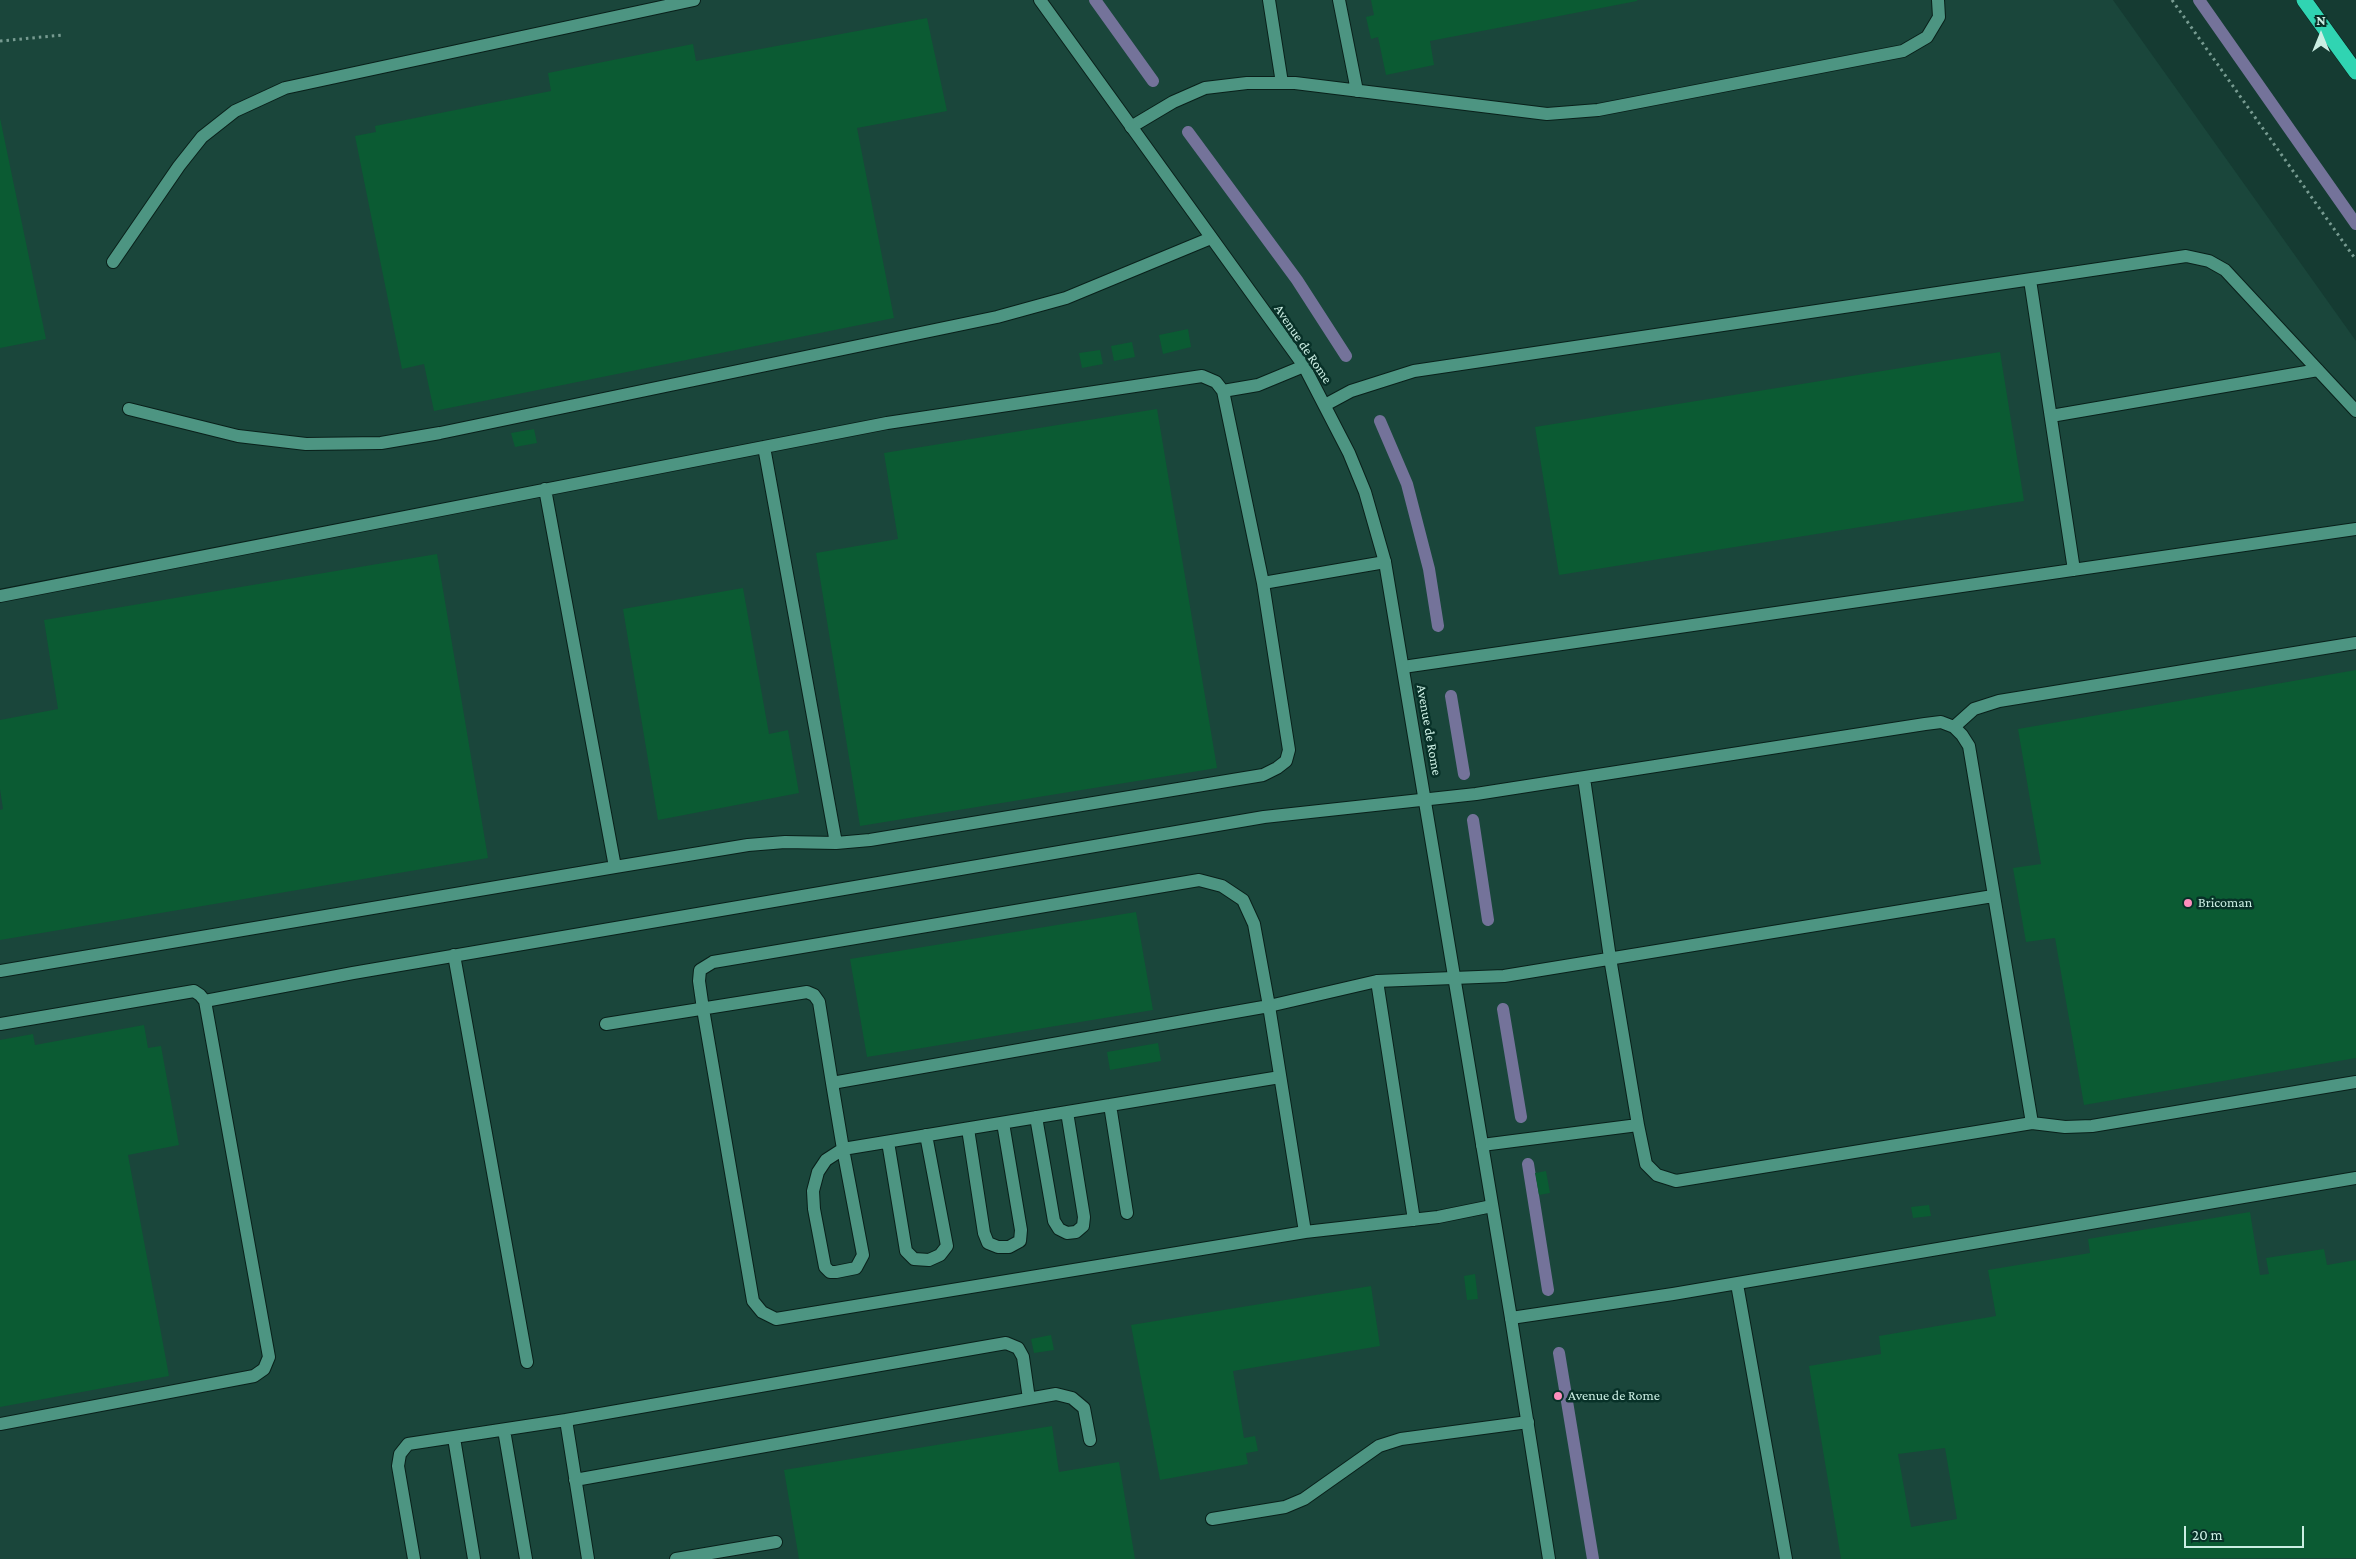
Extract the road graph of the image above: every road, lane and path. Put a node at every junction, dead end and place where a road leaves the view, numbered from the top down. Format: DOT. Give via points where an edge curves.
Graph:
graph roads {
  1 [pos="694,0"];
  2 [pos="1040,0"];
  3 [pos="1270,0"];
  4 [pos="1339,0"];
  5 [pos="1938,0"];
  6 [pos="2172,0"];
  7 [pos="2304,0"];
  8 [pos="63,36"];
  9 [pos="0,41"];
  10 [pos="2356,72"];
  11 [pos="1282,83"];
  12 [pos="1357,91"];
  13 [pos="1131,127"];
  14 [pos="1211,238"];
  15 [pos="2356,260"];
  16 [pos="113,262"];
  17 [pos="2030,280"];
  18 [pos="1304,366"];
  19 [pos="2318,370"];
  20 [pos="1223,391"];
  21 [pos="1326,405"];
  22 [pos="129,408"];
  23 [pos="2356,410"];
  24 [pos="2051,416"];
  25 [pos="764,447"];
  26 [pos="545,489"];
  27 [pos="2356,529"];
  28 [pos="1385,562"];
  29 [pos="2074,570"];
  30 [pos="1263,583"];
  31 [pos="0,596"];
  32 [pos="2356,643"];
  33 [pos="1403,668"];
  34 [pos="1954,727"];
  35 [pos="1584,778"];
  36 [pos="1426,801"];
  37 [pos="836,843"];
  38 [pos="615,867"];
  39 [pos="1993,896"];
  40 [pos="454,955"];
  41 [pos="1610,958"];
  42 [pos="0,971"];
  43 [pos="1455,977"];
  44 [pos="1376,980"];
  45 [pos="205,1001"];
  46 [pos="1268,1006"];
  47 [pos="703,1008"];
  48 [pos="0,1024"];
  49 [pos="606,1024"];
  50 [pos="1280,1077"];
  51 [pos="2356,1082"];
  52 [pos="832,1083"];
  53 [pos="1110,1105"];
  54 [pos="1067,1112"];
  55 [pos="1036,1117"];
  56 [pos="1003,1123"];
  57 [pos="2032,1123"];
  58 [pos="1638,1125"];
  59 [pos="968,1129"];
  60 [pos="926,1135"];
  61 [pos="888,1142"];
  62 [pos="1482,1145"];
  63 [pos="844,1149"];
  64 [pos="2356,1178"];
  65 [pos="1492,1206"];
  66 [pos="1126,1214"];
  67 [pos="1414,1220"];
  68 [pos="1304,1232"];
  69 [pos="1737,1284"];
  70 [pos="1511,1318"];
  71 [pos="527,1362"];
  72 [pos="1029,1399"];
  73 [pos="566,1420"];
  74 [pos="1528,1422"];
  75 [pos="0,1424"];
  76 [pos="504,1430"];
  77 [pos="454,1438"];
  78 [pos="1090,1440"];
  79 [pos="575,1480"];
  80 [pos="1212,1519"];
  81 [pos="776,1542"];
  82 [pos="414,1559"];
  83 [pos="474,1559"];
  84 [pos="526,1559"];
  85 [pos="588,1559"];
  86 [pos="676,1559"];
  87 [pos="1549,1559"];
  88 [pos="1786,1559"];
  1 -- 16 [label="street" via="285,88 235,111 202,137"];
  2 -- 13 [label="street, Avenue de Rome"];
  3 -- 11 [label="street"];
  4 -- 12 [label="street"];
  5 -- 12 [label="street" via="1939,17 1927,38 1903,52 1598,110 1537,113"];
  6 -- 15 [label="path"];
  7 -- 10 [label="highway"];
  8 -- 9 [label="path"];
  11 -- 12 [label="street"];
  11 -- 13 [label="street" via="1205,88 1173,102"];
  13 -- 14 [label="street, Avenue de Rome"];
  14 -- 18 [label="street, Avenue de Rome"];
  14 -- 22 [label="street" via="1066,298 997,317 381,443 306,444 238,436"];
  17 -- 19 [label="street" via="2186,256 2209,261 2225,270"];
  17 -- 21 [label="street" via="1414,371 1351,390"];
  17 -- 24 [label="street"];
  18 -- 20 [label="street" via="1258,385"];
  18 -- 21 [label="street, Avenue de Rome"];
  19 -- 23 [label="street"];
  19 -- 24 [label="street"];
  20 -- 25 [label="street" via="1216,382 1202,376 887,422"];
  20 -- 30 [label="street"];
  21 -- 28 [label="street, Avenue de Rome" via="1365,492"];
  24 -- 29 [label="street"];
  25 -- 26 [label="street"];
  25 -- 37 [label="street"];
  26 -- 31 [label="street"];
  26 -- 38 [label="street"];
  27 -- 29 [label="street"];
  28 -- 30 [label="street"];
  28 -- 33 [label="street, Avenue de Rome"];
  29 -- 33 [label="street"];
  30 -- 37 [label="street" via="1290,750 1286,761 1277,768 1263,775"];
  32 -- 34 [label="street" via="1999,701 1974,709"];
  33 -- 36 [label="street, Avenue de Rome"];
  34 -- 35 [label="street" via="1941,722 1925,724"];
  34 -- 39 [label="street" via="1969,746"];
  35 -- 36 [label="street"];
  35 -- 41 [label="street"];
  36 -- 40 [label="street" via="1264,817"];
  36 -- 43 [label="street, Avenue de Rome"];
  37 -- 38 [label="street" via="748,845"];
  38 -- 42 [label="street"];
  39 -- 41 [label="street"];
  39 -- 57 [label="street"];
  40 -- 45 [label="street"];
  40 -- 71 [label="street"];
  41 -- 43 [label="street" via="1504,976"];
  41 -- 58 [label="street"];
  43 -- 44 [label="street"];
  43 -- 62 [label="street, Avenue de Rome"];
  44 -- 46 [label="street"];
  44 -- 67 [label="street"];
  45 -- 48 [label="street" via="194,991"];
  45 -- 75 [label="street" via="268,1357 264,1369 254,1376"];
  46 -- 47 [label="street" via="1254,924 1243,900 1222,886 1200,880 713,962 700,970"];
  46 -- 50 [label="street"];
  46 -- 52 [label="street"];
  47 -- 49 [label="street"];
  47 -- 52 [label="street" via="807,992 814,994 819,1002"];
  47 -- 68 [label="street" via="754,1301 762,1312 776,1319"];
  50 -- 53 [label="street"];
  50 -- 68 [label="street"];
  51 -- 57 [label="street" via="2092,1126"];
  52 -- 63 [label="street"];
  53 -- 54 [label="street"];
  53 -- 66 [label="street"];
  54 -- 55 [label="street"];
  54 -- 55 [label="street" via="1084,1218 1083,1226 1076,1232 1067,1233 1054,1222"];
  55 -- 56 [label="street"];
  56 -- 59 [label="street"];
  56 -- 59 [label="street" via="1022,1230 1020,1241 1009,1247 988,1244 984,1234"];
  57 -- 58 [label="street" via="1676,1181 1657,1175 1646,1164"];
  58 -- 62 [label="street"];
  59 -- 60 [label="street"];
  60 -- 61 [label="street"];
  60 -- 61 [label="street" via="946,1246 940,1255 929,1260 914,1259 906,1252"];
  61 -- 63 [label="street"];
  62 -- 65 [label="street, Avenue de Rome"];
  63 -- 63 [label="street" via="863,1255 856,1268 830,1272 826,1267 813,1191 818,1172 826,1160"];
  64 -- 69 [label="street"];
  65 -- 67 [label="street"];
  65 -- 70 [label="street, Avenue de Rome"];
  67 -- 68 [label="street"];
  69 -- 70 [label="street"];
  69 -- 88 [label="street"];
  70 -- 74 [label="street, Avenue de Rome"];
  72 -- 73 [label="street" via="1023,1357 1018,1348 1006,1343"];
  72 -- 78 [label="street" via="1056,1394 1072,1398 1084,1408"];
  72 -- 79 [label="street"];
  73 -- 76 [label="street"];
  73 -- 79 [label="street"];
  74 -- 80 [label="street" via="1401,1439 1379,1446 1304,1499 1285,1507"];
  74 -- 87 [label="street, Avenue de Rome"];
  76 -- 77 [label="street"];
  76 -- 84 [label="street"];
  77 -- 82 [label="street" via="408,1444 400,1454 398,1466"];
  77 -- 83 [label="street"];
  79 -- 85 [label="street"];
  81 -- 86 [label="street"];
}
